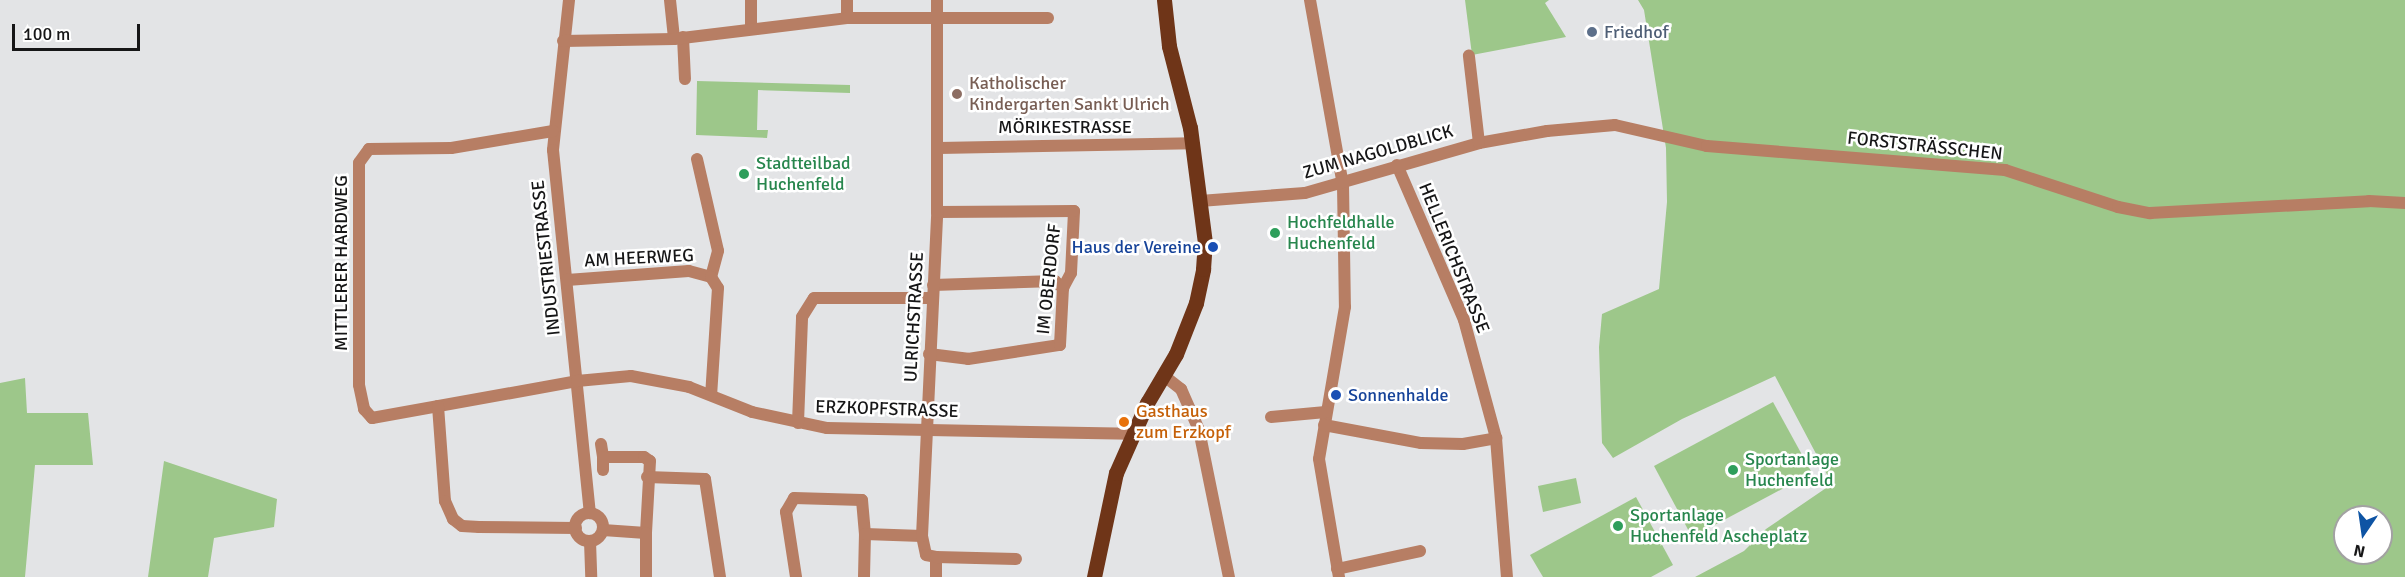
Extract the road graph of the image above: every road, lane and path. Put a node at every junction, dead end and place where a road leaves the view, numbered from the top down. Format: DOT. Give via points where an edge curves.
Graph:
graph roads {
  1 [pos="569,0"];
  2 [pos="670,0"];
  3 [pos="751,0"];
  4 [pos="847,0"];
  5 [pos="937,0"];
  6 [pos="1164,0"];
  7 [pos="1310,0"];
  8 [pos="937,17"];
  9 [pos="847,18"];
  10 [pos="1048,18"];
  11 [pos="751,27"];
  12 [pos="678,38"];
  13 [pos="563,40"];
  14 [pos="1469,56"];
  15 [pos="685,79"];
  16 [pos="553,130"];
  17 [pos="1192,143"];
  18 [pos="1479,143"];
  19 [pos="939,148"];
  20 [pos="697,159"];
  21 [pos="1397,165"];
  22 [pos="1342,185"];
  23 [pos="1200,201"];
  24 [pos="2405,203"];
  25 [pos="937,212"];
  26 [pos="711,277"];
  27 [pos="567,280"];
  28 [pos="933,285"];
  29 [pos="1063,288"];
  30 [pos="933,298"];
  31 [pos="929,354"];
  32 [pos="1163,375"];
  33 [pos="577,381"];
  34 [pos="711,395"];
  35 [pos="438,406"];
  36 [pos="1326,412"];
  37 [pos="1271,417"];
  38 [pos="372,418"];
  39 [pos="798,423"];
  40 [pos="1324,425"];
  41 [pos="928,429"];
  42 [pos="1131,434"];
  43 [pos="1496,438"];
  44 [pos="602,444"];
  45 [pos="647,477"];
  46 [pos="590,513"];
  47 [pos="576,528"];
  48 [pos="603,530"];
  49 [pos="646,533"];
  50 [pos="865,534"];
  51 [pos="922,536"];
  52 [pos="590,541"];
  53 [pos="1420,551"];
  54 [pos="936,556"];
  55 [pos="1016,559"];
  56 [pos="1338,573"];
  57 [pos="591,577"];
  58 [pos="646,577"];
  59 [pos="720,577"];
  60 [pos="796,577"];
  61 [pos="864,577"];
  62 [pos="936,577"];
  63 [pos="1094,577"];
  64 [pos="1229,577"];
  65 [pos="1507,577"];
  1 -- 13 [label="street, INDUSTRIESTRASSE"];
  2 -- 12 [label="street"];
  3 -- 11 [label="street"];
  4 -- 9 [label="street"];
  5 -- 8 [label="street, ULRICHSTRASSE"];
  6 -- 17 [label="main road" via="1169,46"];
  7 -- 22 [label="street"];
  8 -- 9 [label="street"];
  8 -- 10 [label="street"];
  8 -- 19 [label="street, ULRICHSTRASSE"];
  9 -- 11 [label="street"];
  11 -- 12 [label="street"];
  12 -- 13 [label="street"];
  12 -- 15 [label="street"];
  13 -- 16 [label="street, INDUSTRIESTRASSE"];
  14 -- 18 [label="street, ZUM NAGOLDBLICK"];
  16 -- 27 [label="street, INDUSTRIESTRASSE"];
  16 -- 38 [label="street, MITTLERER HARDWEG" via="451,148 369,149 359,163 359,385 364,409"];
  17 -- 19 [label="street, MÖRIKESTRASSE"];
  17 -- 23 [label="main road"];
  18 -- 21 [label="street, ZUM NAGOLDBLICK"];
  18 -- 24 [label="street, FORSTSTRÄSSCHEN" via="1615,125 1707,146 2004,170 2118,207 2150,213 2369,201"];
  19 -- 25 [label="street, ULRICHSTRASSE"];
  20 -- 26 [label="street, AM HEERWEG" via="718,251"];
  21 -- 22 [label="street, ZUM NAGOLDBLICK"];
  21 -- 43 [label="street, HELLERICHSTRASSE" via="1464,320"];
  22 -- 23 [label="street, ZUM NAGOLDBLICK" via="1305,193"];
  22 -- 36 [label="street" via="1345,307"];
  23 -- 32 [label="main road" via="1205,243 1196,303 1176,354"];
  25 -- 28 [label="street, ULRICHSTRASSE"];
  25 -- 29 [label="street, IM OBERDORF" via="1074,211 1071,273"];
  26 -- 27 [label="street, AM HEERWEG" via="689,271"];
  26 -- 34 [label="street, AM HEERWEG" via="718,288"];
  27 -- 33 [label="street, INDUSTRIESTRASSE"];
  28 -- 29 [label="street" via="1055,281"];
  28 -- 30 [label="street, ULRICHSTRASSE"];
  29 -- 31 [label="street, IM OBERDORF" via="1060,345 968,359"];
  30 -- 31 [label="street, ULRICHSTRASSE"];
  30 -- 39 [label="street" via="814,298 802,317"];
  31 -- 41 [label="street, ULRICHSTRASSE"];
  32 -- 42 [label="main road"];
  32 -- 64 [label="street" via="1181,389 1199,430"];
  33 -- 34 [label="street, ERZKOPFSTRASSE" via="632,376"];
  33 -- 35 [label="street, ERZKOPFSTRASSE"];
  33 -- 46 [label="street, INDUSTRIESTRASSE"];
  34 -- 39 [label="street, ERZKOPFSTRASSE" via="752,412"];
  35 -- 38 [label="street, ERZKOPFSTRASSE"];
  35 -- 47 [label="street" via="445,501 453,519 462,526"];
  36 -- 37 [label="street"];
  36 -- 40 [label="street"];
  39 -- 41 [label="street, ERZKOPFSTRASSE" via="827,428"];
  40 -- 43 [label="street" via="1421,443 1463,444"];
  40 -- 56 [label="street" via="1319,459"];
  41 -- 42 [label="street, ERZKOPFSTRASSE"];
  41 -- 51 [label="street, ULRICHSTRASSE"];
  42 -- 63 [label="main road" via="1116,473"];
  43 -- 65 [label="street, HELLERICHSTRASSE"];
  44 -- 45 [label="street" via="603,463 644,457 650,461"];
  45 -- 49 [label="street"];
  45 -- 59 [label="street" via="705,479"];
  46 -- 47 [label="street" via="578,519"];
  46 -- 48 [label="street" via="601,520"];
  47 -- 52 [label="street" via="579,536"];
  48 -- 49 [label="street"];
  48 -- 52 [label="street"];
  49 -- 58 [label="street"];
  50 -- 51 [label="street"];
  50 -- 60 [label="street" via="862,500 794,498 786,512"];
  50 -- 61 [label="street"];
  51 -- 54 [label="street" via="926,555"];
  52 -- 57 [label="street"];
  53 -- 56 [label="street"];
  54 -- 55 [label="street"];
  54 -- 62 [label="street"];
}
